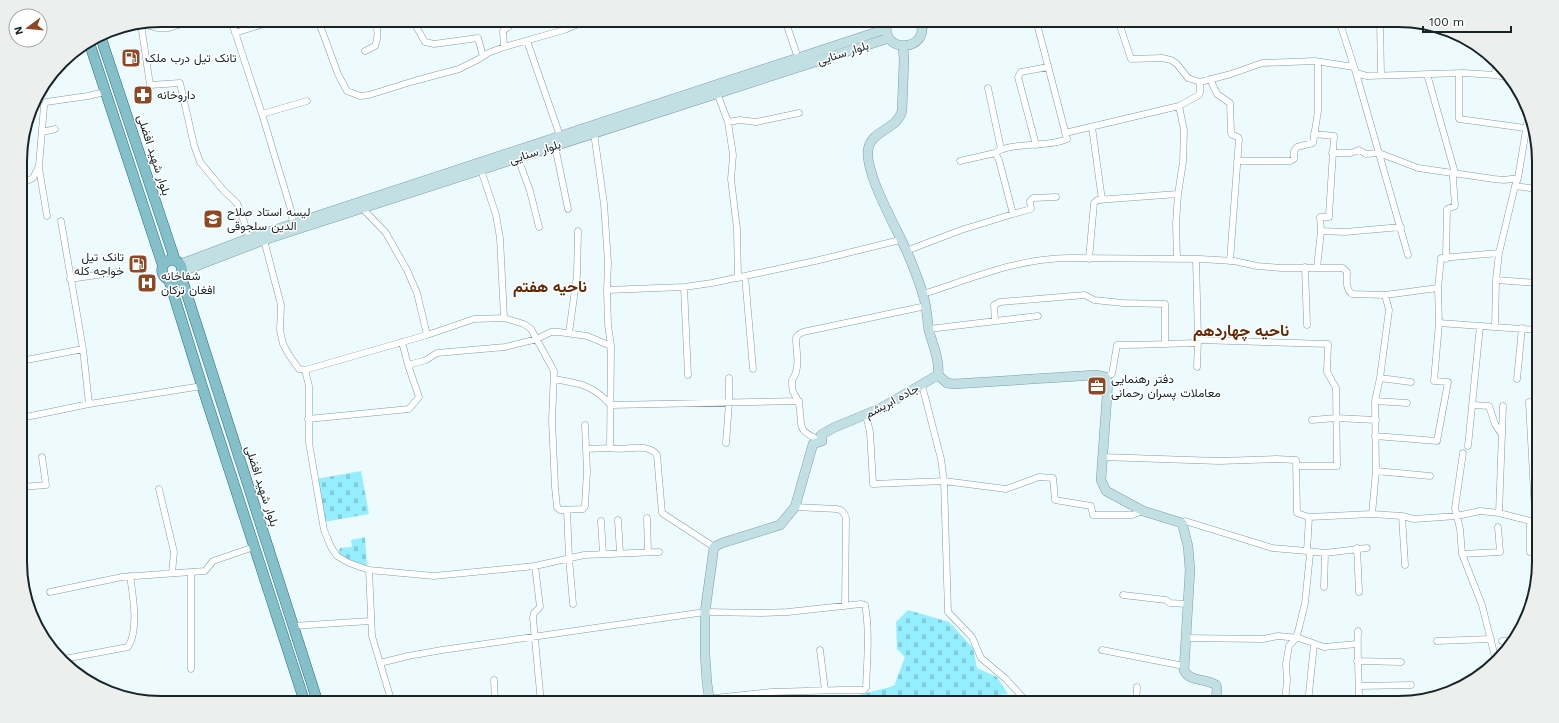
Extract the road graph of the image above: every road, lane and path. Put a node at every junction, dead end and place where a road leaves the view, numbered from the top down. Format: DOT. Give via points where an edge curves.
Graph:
graph roads {
  1 [pos="154,27"];
  2 [pos="172,27"];
  3 [pos="233,27"];
  4 [pos="254,27"];
  5 [pos="321,27"];
  6 [pos="377,27"];
  7 [pos="417,27"];
  8 [pos="508,27"];
  9 [pos="571,27"];
  10 [pos="787,27"];
  11 [pos="921,27"];
  12 [pos="1038,27"];
  13 [pos="1120,27"];
  14 [pos="1341,27"];
  15 [pos="1380,27"];
  16 [pos="143,29"];
  17 [pos="887,29"];
  18 [pos="235,33"];
  19 [pos="102,41"];
  20 [pos="527,41"];
  21 [pos="903,46"];
  22 [pos="91,47"];
  23 [pos="504,47"];
  24 [pos="364,51"];
  25 [pos="483,56"];
  26 [pos="798,58"];
  27 [pos="1318,62"];
  28 [pos="1048,67"];
  29 [pos="1496,69"];
  30 [pos="1355,70"];
  31 [pos="1427,74"];
  32 [pos="1459,74"];
  33 [pos="1381,75"];
  34 [pos="1495,75"];
  35 [pos="1502,76"];
  36 [pos="1210,79"];
  37 [pos="1200,82"];
  38 [pos="988,88"];
  39 [pos="716,90"];
  40 [pos="105,92"];
  41 [pos="307,101"];
  42 [pos="1179,106"];
  43 [pos="799,113"];
  44 [pos="262,114"];
  45 [pos="728,122"];
  46 [pos="1526,124"];
  47 [pos="1092,128"];
  48 [pos="1525,128"];
  49 [pos="55,129"];
  50 [pos="43,132"];
  51 [pos="594,133"];
  52 [pos="1065,133"];
  53 [pos="1314,134"];
  54 [pos="560,136"];
  55 [pos="1036,145"];
  56 [pos="554,146"];
  57 [pos="1001,149"];
  58 [pos="995,153"];
  59 [pos="1332,153"];
  60 [pos="1379,153"];
  61 [pos="518,158"];
  62 [pos="960,161"];
  63 [pos="1237,161"];
  64 [pos="39,166"];
  65 [pos="481,170"];
  66 [pos="1455,173"];
  67 [pos="1518,178"];
  68 [pos="27,181"];
  69 [pos="1515,186"];
  70 [pos="1532,188"];
  71 [pos="1178,194"];
  72 [pos="1056,197"];
  73 [pos="1102,200"];
  74 [pos="362,208"];
  75 [pos="568,209"];
  76 [pos="1013,214"];
  77 [pos="47,216"];
  78 [pos="60,221"];
  79 [pos="293,224"];
  80 [pos="539,227"];
  81 [pos="1401,227"];
  82 [pos="578,231"];
  83 [pos="1321,231"];
  84 [pos="250,238"];
  85 [pos="264,240"];
  86 [pos="900,240"];
  87 [pos="906,251"];
  88 [pos="1499,253"];
  89 [pos="1408,255"];
  90 [pos="1090,259"];
  91 [pos="1177,259"];
  92 [pos="1196,259"];
  93 [pos="1446,259"];
  94 [pos="1230,261"];
  95 [pos="163,266"];
  96 [pos="1305,267"];
  97 [pos="180,268"];
  98 [pos="1317,268"];
  99 [pos="117,272"];
  100 [pos="745,276"];
  101 [pos="738,278"];
  102 [pos="70,279"];
  103 [pos="170,280"];
  104 [pos="1496,280"];
  105 [pos="1532,283"];
  106 [pos="684,287"];
  107 [pos="1438,288"];
  108 [pos="607,290"];
  109 [pos="923,294"];
  110 [pos="1385,295"];
  111 [pos="926,306"];
  112 [pos="1038,316"];
  113 [pos="504,318"];
  114 [pos="995,321"];
  115 [pos="1439,323"];
  116 [pos="1307,325"];
  117 [pos="1480,326"];
  118 [pos="1495,327"];
  119 [pos="1522,328"];
  120 [pos="929,329"];
  121 [pos="1532,329"];
  122 [pos="569,333"];
  123 [pos="426,335"];
  124 [pos="537,339"];
  125 [pos="402,342"];
  126 [pos="1197,342"];
  127 [pos="1165,344"];
  128 [pos="612,346"];
  129 [pos="83,349"];
  130 [pos="27,360"];
  131 [pos="408,365"];
  132 [pos="1196,367"];
  133 [pos="753,369"];
  134 [pos="305,370"];
  135 [pos="688,375"];
  136 [pos="938,375"];
  137 [pos="1105,377"];
  138 [pos="729,378"];
  139 [pos="1380,378"];
  140 [pos="1517,379"];
  141 [pos="554,380"];
  142 [pos="1410,382"];
  143 [pos="202,386"];
  144 [pos="922,386"];
  145 [pos="1375,400"];
  146 [pos="799,401"];
  147 [pos="1529,402"];
  148 [pos="729,403"];
  149 [pos="1407,403"];
  150 [pos="89,404"];
  151 [pos="611,404"];
  152 [pos="1473,405"];
  153 [pos="1503,406"];
  154 [pos="866,415"];
  155 [pos="27,417"];
  156 [pos="1336,418"];
  157 [pos="308,419"];
  158 [pos="1312,420"];
  159 [pos="1376,420"];
  160 [pos="585,426"];
  161 [pos="1502,435"];
  162 [pos="1375,436"];
  163 [pos="822,441"];
  164 [pos="726,443"];
  165 [pos="1468,446"];
  166 [pos="610,448"];
  167 [pos="586,449"];
  168 [pos="1463,453"];
  169 [pos="42,457"];
  170 [pos="1102,457"];
  171 [pos="1297,466"];
  172 [pos="1376,471"];
  173 [pos="1532,473"];
  174 [pos="1430,476"];
  175 [pos="944,481"];
  176 [pos="27,487"];
  177 [pos="160,489"];
  178 [pos="795,508"];
  179 [pos="567,510"];
  180 [pos="1143,511"];
  181 [pos="1499,513"];
  182 [pos="1372,514"];
  183 [pos="1402,516"];
  184 [pos="1457,516"];
  185 [pos="1309,517"];
  186 [pos="646,518"];
  187 [pos="618,520"];
  188 [pos="601,521"];
  189 [pos="1532,521"];
  190 [pos="1182,523"];
  191 [pos="1498,527"];
  192 [pos="1532,536"];
  193 [pos="254,547"];
  194 [pos="714,547"];
  195 [pos="1357,548"];
  196 [pos="1367,548"];
  197 [pos="648,552"];
  198 [pos="659,552"];
  199 [pos="1308,552"];
  200 [pos="1530,552"];
  201 [pos="620,553"];
  202 [pos="1325,553"];
  203 [pos="604,554"];
  204 [pos="1462,554"];
  205 [pos="569,558"];
  206 [pos="1405,565"];
  207 [pos="535,566"];
  208 [pos="369,570"];
  209 [pos="191,572"];
  210 [pos="172,573"];
  211 [pos="130,576"];
  212 [pos="1324,587"];
  213 [pos="281,588"];
  214 [pos="269,591"];
  215 [pos="50,592"];
  216 [pos="1359,592"];
  217 [pos="1123,595"];
  218 [pos="573,604"];
  219 [pos="1187,604"];
  220 [pos="845,606"];
  221 [pos="705,612"];
  222 [pos="370,621"];
  223 [pos="293,626"];
  224 [pos="1358,631"];
  225 [pos="536,636"];
  226 [pos="1185,638"];
  227 [pos="1296,638"];
  228 [pos="1491,639"];
  229 [pos="1437,641"];
  230 [pos="1502,641"];
  231 [pos="1506,641"];
  232 [pos="1314,644"];
  233 [pos="1358,644"];
  234 [pos="820,650"];
  235 [pos="1102,650"];
  236 [pos="1495,655"];
  237 [pos="68,658"];
  238 [pos="1357,661"];
  239 [pos="1401,662"];
  240 [pos="380,663"];
  241 [pos="1184,666"];
  242 [pos="191,669"];
  243 [pos="494,680"];
  244 [pos="1411,685"];
  245 [pos="1360,686"];
  246 [pos="1137,687"];
  247 [pos="825,690"];
  248 [pos="303,696"];
  249 [pos="316,696"];
  250 [pos="390,696"];
  251 [pos="495,696"];
  252 [pos="540,696"];
  253 [pos="709,696"];
  254 [pos="744,696"];
  255 [pos="1022,696"];
  256 [pos="1136,696"];
  257 [pos="1216,696"];
  258 [pos="1285,696"];
  259 [pos="1309,696"];
  260 [pos="1359,696"];
  1 -- 2 [label="street"];
  3 -- 18 [label="street"];
  4 -- 18 [label="street"];
  5 -- 25 [label="street" via="347,91 360,96 459,69"];
  6 -- 24 [label="street" via="378,40 375,46"];
  7 -- 25 [label="street" via="425,42 434,44 478,38"];
  8 -- 23 [label="street" via="503,31"];
  9 -- 20 [label="street"];
  10 -- 26 [label="street"];
  11 -- 21 [label="main road" via="921,34 916,42"];
  12 -- 28 [label="street"];
  13 -- 37 [label="street" via="1131,59 1171,60 1188,78"];
  14 -- 30 [label="street"];
  15 -- 33 [label="street"];
  16 -- 84 [label="street" via="150,85 180,83 200,162 224,191 237,202"];
  17 -- 21 [label="main road" via="895,44"];
  17 -- 26 [label="main road, بلوار سنایی"];
  17 -- 39 [label="main road, بلوار سنایی"];
  18 -- 44 [label="street"];
  19 -- 97 [label="main road, بلوار شهید افضلی"];
  20 -- 23 [label="street"];
  20 -- 54 [label="street"];
  21 -- 86 [label="main road" via="902,111 900,117 870,142 868,152 871,173"];
  22 -- 40 [label="main road"];
  23 -- 25 [label="street"];
  26 -- 39 [label="main road, بلوار سنایی"];
  27 -- 30 [label="street"];
  27 -- 36 [label="street" via="1262,64"];
  27 -- 53 [label="street" via="1318,111"];
  28 -- 52 [label="street"];
  28 -- 55 [label="street" via="1021,72 1018,77"];
  29 -- 34 [label="street"];
  30 -- 33 [label="street" via="1367,76"];
  30 -- 60 [label="street"];
  31 -- 32 [label="street"];
  31 -- 33 [label="street"];
  31 -- 66 [label="street"];
  32 -- 34 [label="street"];
  32 -- 48 [label="street" via="1459,119"];
  34 -- 35 [label="street"];
  36 -- 37 [label="street"];
  36 -- 63 [label="street" via="1217,94 1230,103 1230,132 1239,139"];
  37 -- 42 [label="street" via="1199,95"];
  38 -- 57 [label="street"];
  39 -- 45 [label="street"];
  39 -- 51 [label="main road, بلوار سنایی"];
  39 -- 54 [label="main road, بلوار سنایی"];
  40 -- 50 [label="street" via="46,102"];
  40 -- 95 [label="main road"];
  41 -- 44 [label="street"];
  42 -- 47 [label="street"];
  42 -- 71 [label="street" via="1184,130"];
  43 -- 45 [label="street" via="756,122"];
  44 -- 79 [label="street"];
  45 -- 101 [label="street" via="733,155 731,178 737,228"];
  46 -- 48 [label="street"];
  47 -- 52 [label="street"];
  47 -- 73 [label="street"];
  48 -- 67 [label="street"];
  49 -- 50 [label="street"];
  50 -- 64 [label="street"];
  51 -- 56 [label="main road, بلوار سنایی"];
  51 -- 108 [label="street" via="604,204"];
  52 -- 55 [label="street" via="1066,140"];
  53 -- 59 [label="street" via="1334,136"];
  53 -- 63 [label="street" via="1313,144 1297,147 1294,159"];
  54 -- 79 [label="main road, بلوار سنایی"];
  55 -- 57 [label="street"];
  56 -- 61 [label="main road, بلوار سنایی"];
  56 -- 75 [label="street"];
  57 -- 58 [label="street"];
  58 -- 62 [label="street"];
  58 -- 76 [label="street"];
  59 -- 60 [label="street" via="1351,153 1358,150 1366,154"];
  59 -- 83 [label="street" via="1329,217 1320,217"];
  60 -- 66 [label="street" via="1418,168"];
  60 -- 81 [label="street"];
  61 -- 65 [label="main road, بلوار سنایی"];
  61 -- 80 [label="street"];
  63 -- 94 [label="street"];
  64 -- 68 [label="street" via="33,178"];
  64 -- 77 [label="street"];
  65 -- 74 [label="main road, بلوار سنایی"];
  65 -- 113 [label="street" via="496,215 500,238"];
  66 -- 67 [label="street" via="1504,180"];
  66 -- 93 [label="street" via="1455,206 1447,209"];
  67 -- 69 [label="street"];
  69 -- 70 [label="street"];
  69 -- 88 [label="street"];
  71 -- 73 [label="street"];
  71 -- 91 [label="street"];
  72 -- 76 [label="street" via="1033,198 1030,201 1031,209"];
  73 -- 90 [label="street" via="1094,203"];
  74 -- 85 [label="main road, بلوار سنایی"];
  74 -- 123 [label="street" via="386,233 407,270 417,293"];
  76 -- 87 [label="street"];
  78 -- 102 [label="street"];
  79 -- 84 [label="main road, بلوار سنایی"];
  81 -- 83 [label="street" via="1345,232"];
  81 -- 89 [label="street"];
  82 -- 122 [label="street" via="577,275"];
  83 -- 98 [label="street"];
  84 -- 97 [label="main road, بلوار سنایی"];
  85 -- 97 [label="main road, بلوار سنایی"];
  85 -- 134 [label="street" via="281,305 280,330 283,344 300,369"];
  86 -- 87 [label="main road"];
  86 -- 100 [label="street"];
  87 -- 109 [label="main road"];
  88 -- 93 [label="street"];
  88 -- 104 [label="street"];
  90 -- 91 [label="street"];
  90 -- 109 [label="street" via="1049,258 1008,266"];
  91 -- 92 [label="street"];
  92 -- 94 [label="street"];
  92 -- 126 [label="street"];
  93 -- 107 [label="street" via="1440,259"];
  94 -- 96 [label="street" via="1281,268"];
  95 -- 97 [label="main road" via="166,262"];
  95 -- 103 [label="main road" via="163,275"];
  96 -- 98 [label="street"];
  96 -- 116 [label="street"];
  97 -- 103 [label="main road" via="176,280"];
  97 -- 213 [label="main road, بلوار شهید افضلی"];
  98 -- 110 [label="street" via="1346,269 1347,287 1352,294"];
  99 -- 102 [label="street"];
  100 -- 101 [label="street"];
  100 -- 133 [label="street"];
  101 -- 106 [label="street"];
  102 -- 129 [label="street"];
  103 -- 143 [label="main road"];
  104 -- 105 [label="street"];
  104 -- 118 [label="street"];
  106 -- 108 [label="street"];
  106 -- 135 [label="street"];
  107 -- 110 [label="street"];
  107 -- 115 [label="street"];
  108 -- 128 [label="street" via="608,325"];
  109 -- 111 [label="main road"];
  110 -- 139 [label="street" via="1389,310"];
  111 -- 120 [label="main road"];
  111 -- 146 [label="street" via="798,335 797,368 792,380 793,392"];
  112 -- 114 [label="street"];
  113 -- 123 [label="street" via="474,319"];
  113 -- 124 [label="street" via="524,324 531,329"];
  114 -- 120 [label="street"];
  114 -- 127 [label="street" via="994,306 1000,302 1085,295 1094,300 1165,304"];
  115 -- 117 [label="street"];
  115 -- 162 [label="street" via="1434,381 1448,382 1437,441"];
  117 -- 118 [label="street"];
  117 -- 152 [label="street"];
  118 -- 119 [label="street"];
  119 -- 121 [label="street"];
  119 -- 140 [label="street"];
  120 -- 136 [label="main road" via="939,368"];
  122 -- 124 [label="street" via="551,332"];
  122 -- 128 [label="street" via="587,336"];
  123 -- 125 [label="street"];
  124 -- 131 [label="street" via="505,347 437,353 426,360"];
  124 -- 141 [label="street" via="554,371"];
  125 -- 131 [label="street"];
  125 -- 134 [label="street"];
  126 -- 127 [label="street"];
  126 -- 132 [label="street"];
  126 -- 156 [label="street" via="1328,344 1327,372 1336,388"];
  127 -- 137 [label="street" via="1117,346 1112,374"];
  128 -- 151 [label="street"];
  129 -- 130 [label="street"];
  129 -- 150 [label="street"];
  131 -- 157 [label="street" via="419,398 409,409"];
  134 -- 157 [label="street" via="309,386"];
  136 -- 137 [label="main road" via="947,383 954,384 1096,375"];
  136 -- 144 [label="main road, جاده ابریشم"];
  137 -- 170 [label="main road" via="1108,382"];
  138 -- 148 [label="street"];
  139 -- 142 [label="street"];
  139 -- 145 [label="street"];
  141 -- 151 [label="street" via="592,388"];
  141 -- 179 [label="street" via="552,421 555,487 558,509"];
  143 -- 150 [label="street"];
  143 -- 193 [label="main road"];
  144 -- 154 [label="main road, جاده ابریشم"];
  144 -- 175 [label="street" via="941,459"];
  145 -- 149 [label="street"];
  145 -- 159 [label="street"];
  146 -- 148 [label="street"];
  146 -- 163 [label="street" via="803,430 807,435"];
  147 -- 173 [label="street"];
  148 -- 151 [label="street"];
  148 -- 164 [label="street"];
  150 -- 155 [label="street"];
  151 -- 166 [label="street"];
  152 -- 161 [label="street" via="1489,406"];
  152 -- 165 [label="street"];
  153 -- 161 [label="street"];
  154 -- 163 [label="main road, جاده ابریشم" via="833,428 821,436"];
  154 -- 175 [label="street" via="870,432 873,484"];
  156 -- 158 [label="street"];
  156 -- 159 [label="street"];
  156 -- 171 [label="street" via="1337,466"];
  157 -- 208 [label="street" via="308,443 324,530 337,556"];
  159 -- 162 [label="street"];
  160 -- 167 [label="street"];
  161 -- 181 [label="street"];
  162 -- 172 [label="street"];
  163 -- 178 [label="main road, جاده ابریشم" via="814,444"];
  166 -- 167 [label="street"];
  166 -- 194 [label="street" via="646,448 654,451 657,455 662,513"];
  167 -- 179 [label="street" via="585,506 583,509"];
  168 -- 184 [label="street" via="1455,508"];
  169 -- 176 [label="street" via="46,485"];
  170 -- 171 [label="street" via="1219,461 1276,459 1296,460"];
  170 -- 180 [label="main road" via="1101,480 1106,491"];
  171 -- 185 [label="street" via="1297,513"];
  172 -- 174 [label="street"];
  172 -- 182 [label="street"];
  175 -- 180 [label="street" via="1006,489 1039,477 1053,478 1055,500 1091,506 1093,515 1132,515"];
  175 -- 255 [label="street" via="948,612 972,637 980,658 1006,679"];
  177 -- 210 [label="street" via="174,552"];
  178 -- 194 [label="main road, جاده ابریشم" via="780,525"];
  178 -- 220 [label="street" via="837,509 844,513"];
  179 -- 205 [label="street"];
  180 -- 190 [label="main road"];
  181 -- 184 [label="street" via="1480,511"];
  181 -- 189 [label="street"];
  182 -- 183 [label="street"];
  182 -- 185 [label="street"];
  183 -- 184 [label="street"];
  183 -- 206 [label="street"];
  184 -- 204 [label="street"];
  185 -- 199 [label="street"];
  186 -- 197 [label="street"];
  187 -- 201 [label="street"];
  188 -- 203 [label="street"];
  190 -- 199 [label="street" via="1185,521 1272,548"];
  190 -- 219 [label="main road" via="1188,546 1190,570"];
  191 -- 204 [label="street" via="1500,552"];
  192 -- 200 [label="street"];
  193 -- 209 [label="street" via="213,561 205,571"];
  193 -- 214 [label="main road"];
  194 -- 221 [label="main road"];
  195 -- 196 [label="street"];
  195 -- 202 [label="street"];
  195 -- 216 [label="street"];
  197 -- 198 [label="street"];
  197 -- 201 [label="street"];
  199 -- 202 [label="street"];
  199 -- 227 [label="street" via="1308,583"];
  201 -- 203 [label="street"];
  202 -- 212 [label="street"];
  203 -- 205 [label="street"];
  204 -- 228 [label="street" via="1482,605"];
  205 -- 207 [label="street"];
  205 -- 218 [label="street"];
  207 -- 208 [label="street" via="434,576"];
  207 -- 225 [label="street" via="540,607 533,618"];
  208 -- 222 [label="street"];
  209 -- 210 [label="street"];
  209 -- 242 [label="street"];
  210 -- 211 [label="street"];
  211 -- 215 [label="street"];
  211 -- 237 [label="street" via="135,620 128,647"];
  213 -- 214 [label="main road"];
  213 -- 223 [label="main road, بلوار شهید افضلی"];
  214 -- 248 [label="main road"];
  217 -- 219 [label="street"];
  219 -- 226 [label="main road"];
  220 -- 221 [label="street" via="768,613"];
  220 -- 247 [label="street" via="865,605 866,688"];
  221 -- 225 [label="street"];
  221 -- 253 [label="main road" via="705,654"];
  222 -- 223 [label="street"];
  222 -- 240 [label="street"];
  223 -- 249 [label="main road, بلوار شهید افضلی"];
  224 -- 233 [label="street"];
  225 -- 240 [label="street" via="442,650"];
  225 -- 252 [label="street"];
  226 -- 227 [label="street"];
  226 -- 241 [label="main road"];
  227 -- 232 [label="street"];
  227 -- 258 [label="street" via="1290,646 1286,664 1288,680"];
  228 -- 229 [label="street"];
  228 -- 236 [label="street"];
  230 -- 231 [label="street"];
  232 -- 233 [label="street" via="1324,647"];
  232 -- 259 [label="street"];
  233 -- 238 [label="street"];
  234 -- 247 [label="street"];
  235 -- 241 [label="street"];
  238 -- 239 [label="street"];
  238 -- 245 [label="street"];
  240 -- 250 [label="street"];
  241 -- 257 [label="main road" via="1186,674 1216,685"];
  243 -- 251 [label="street"];
  244 -- 245 [label="street"];
  245 -- 260 [label="street"];
  246 -- 256 [label="street"];
  247 -- 254 [label="street"];
}
